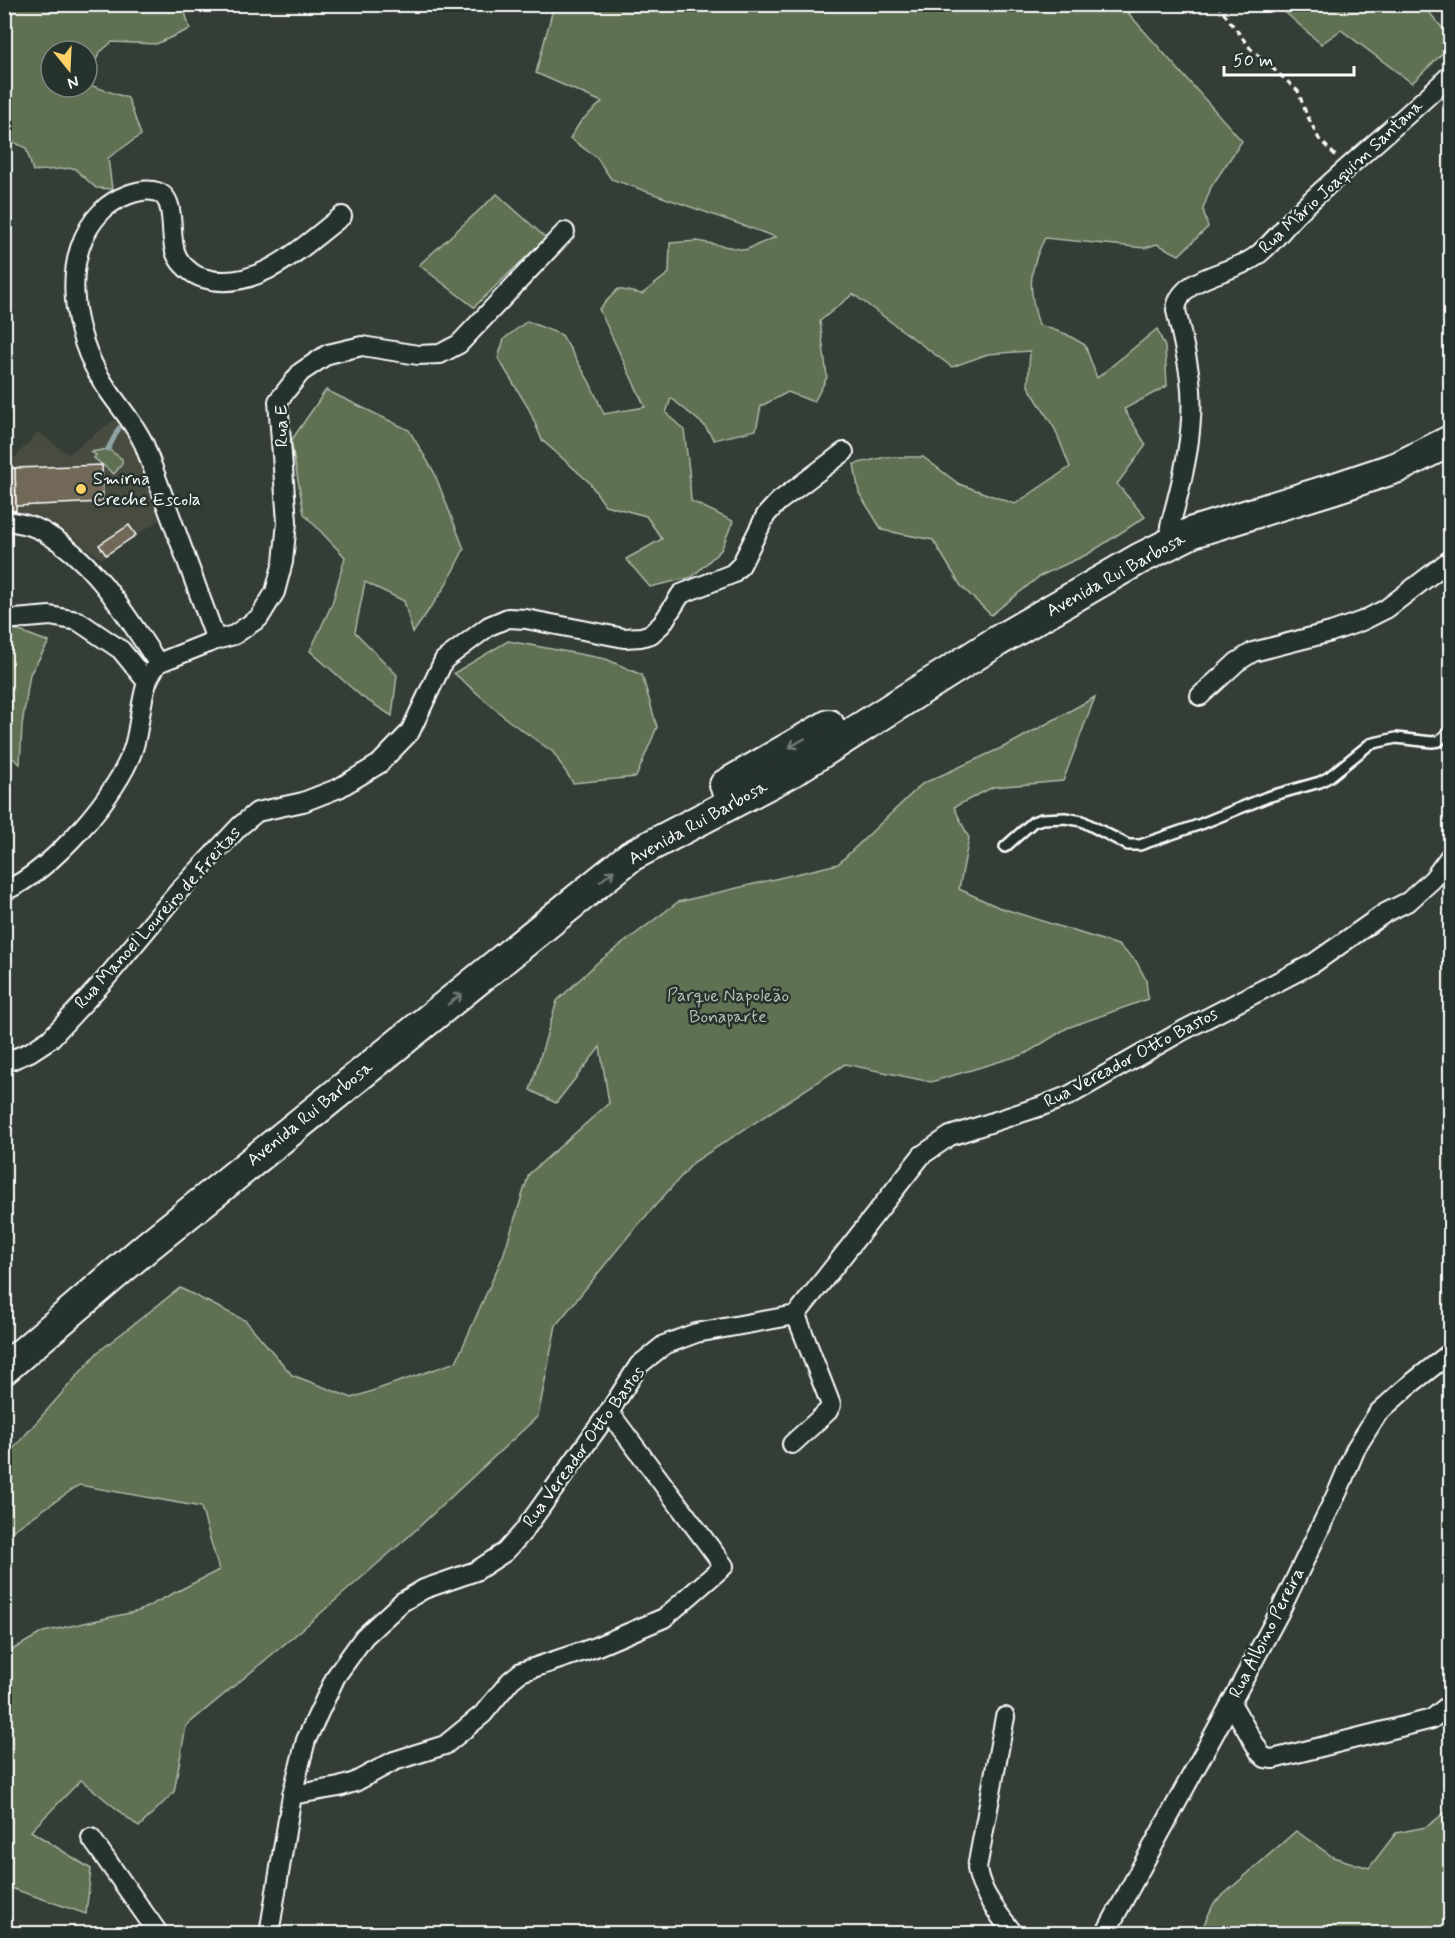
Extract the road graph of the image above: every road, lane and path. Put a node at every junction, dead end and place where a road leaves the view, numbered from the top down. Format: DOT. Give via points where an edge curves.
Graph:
graph roads {
  1 [pos="1217,4"];
  2 [pos="1450,75"];
  3 [pos="1341,161"];
  4 [pos="342,216"];
  5 [pos="565,232"];
  6 [pos="1450,424"];
  7 [pos="1450,441"];
  8 [pos="844,452"];
  9 [pos="4,520"];
  10 [pos="1170,526"];
  11 [pos="1450,560"];
  12 [pos="4,620"];
  13 [pos="216,640"];
  14 [pos="158,663"];
  15 [pos="147,682"];
  16 [pos="1200,696"];
  17 [pos="1450,731"];
  18 [pos="1005,847"];
  19 [pos="1450,856"];
  20 [pos="4,891"];
  21 [pos="4,1063"];
  22 [pos="796,1315"];
  23 [pos="4,1346"];
  24 [pos="1450,1353"];
  25 [pos="4,1369"];
  26 [pos="609,1412"];
  27 [pos="792,1444"];
  28 [pos="1232,1703"];
  29 [pos="1450,1704"];
  30 [pos="1005,1717"];
  31 [pos="292,1795"];
  32 [pos="92,1838"];
  33 [pos="159,1934"];
  34 [pos="268,1934"];
  35 [pos="1014,1934"];
  36 [pos="1105,1934"];
  1 -- 3 [label="path" via="1250,48 1298,91 1319,139"];
  2 -- 10 [label="street, Rua Mário Joaquim Santana" via="1298,212 1257,256 1183,291 1177,299 1192,406 1182,483"];
  4 -- 13 [label="street" via="276,266 239,281 216,282 184,266 176,254 171,232 171,207 157,192 141,192 111,202 93,220 82,239 74,306 90,358 144,444"];
  5 -- 13 [label="street, Rua E" via="459,344 440,354 418,355 362,346 328,354 301,372 278,401 287,522 275,592 260,618 234,635"];
  6 -- 10 [label="main road, Avenida Rui Barbosa" via="1394,453"];
  25 -- 7 [label="main road, Avenida Rui Barbosa, one-way" via="166,1231 631,856 790,772 996,642 1192,532 1398,467"];
  8 -- 21 [label="street, Rua Manoel Loureiro de Freitas" via="766,514 741,565 732,574 681,594 651,634 624,638 526,618 508,618 489,626 444,660 410,732 379,764 339,788 303,802 257,812 178,892 50,1039"];
  9 -- 14 [label="street" via="43,531 87,563"];
  10 -- 23 [label="main road, Avenida Rui Barbosa, one-way" via="1059,585 880,696 600,855"];
  11 -- 16 [label="street" via="1386,609 1362,621 1253,652"];
  12 -- 15 [label="street" via="50,616 78,621 121,650"];
  13 -- 14 [label="street, Rua E"];
  14 -- 15 [label="street"];
  15 -- 20 [label="street" via="134,748 118,782 90,821 33,876"];
  17 -- 18 [label="lane" via="1439,741 1396,738 1370,744 1320,782 1267,797 1140,845 1128,845 1082,821 1065,818 1033,822"];
  19 -- 22 [label="street, Rua Vereador Otto Bastos" via="1433,879 1408,901 1314,963 1070,1095 950,1136 922,1155"];
  22 -- 26 [label="street, Rua Vereador Otto Bastos" via="696,1333 664,1345 639,1365"];
  22 -- 27 [label="street" via="831,1405"];
  24 -- 28 [label="street, Rua Albino Pereira" via="1378,1413 1356,1448 1334,1501"];
  26 -- 31 [label="street, Rua Vereador Otto Bastos" via="524,1532 505,1552 476,1571 424,1589 402,1602 364,1637 336,1676 306,1740"];
  26 -- 31 [label="street" via="724,1566 664,1618 521,1672 483,1714 445,1744 394,1761 355,1782"];
  28 -- 29 [label="street" via="1264,1758 1273,1759 1432,1719"];
  28 -- 36 [label="street, Rua Albino Pereira"];
  30 -- 35 [label="street" via="976,1868 984,1890"];
  31 -- 34 [label="street, Rua Vereador Otto Bastos"];
  32 -- 33 [label="street"];
}
